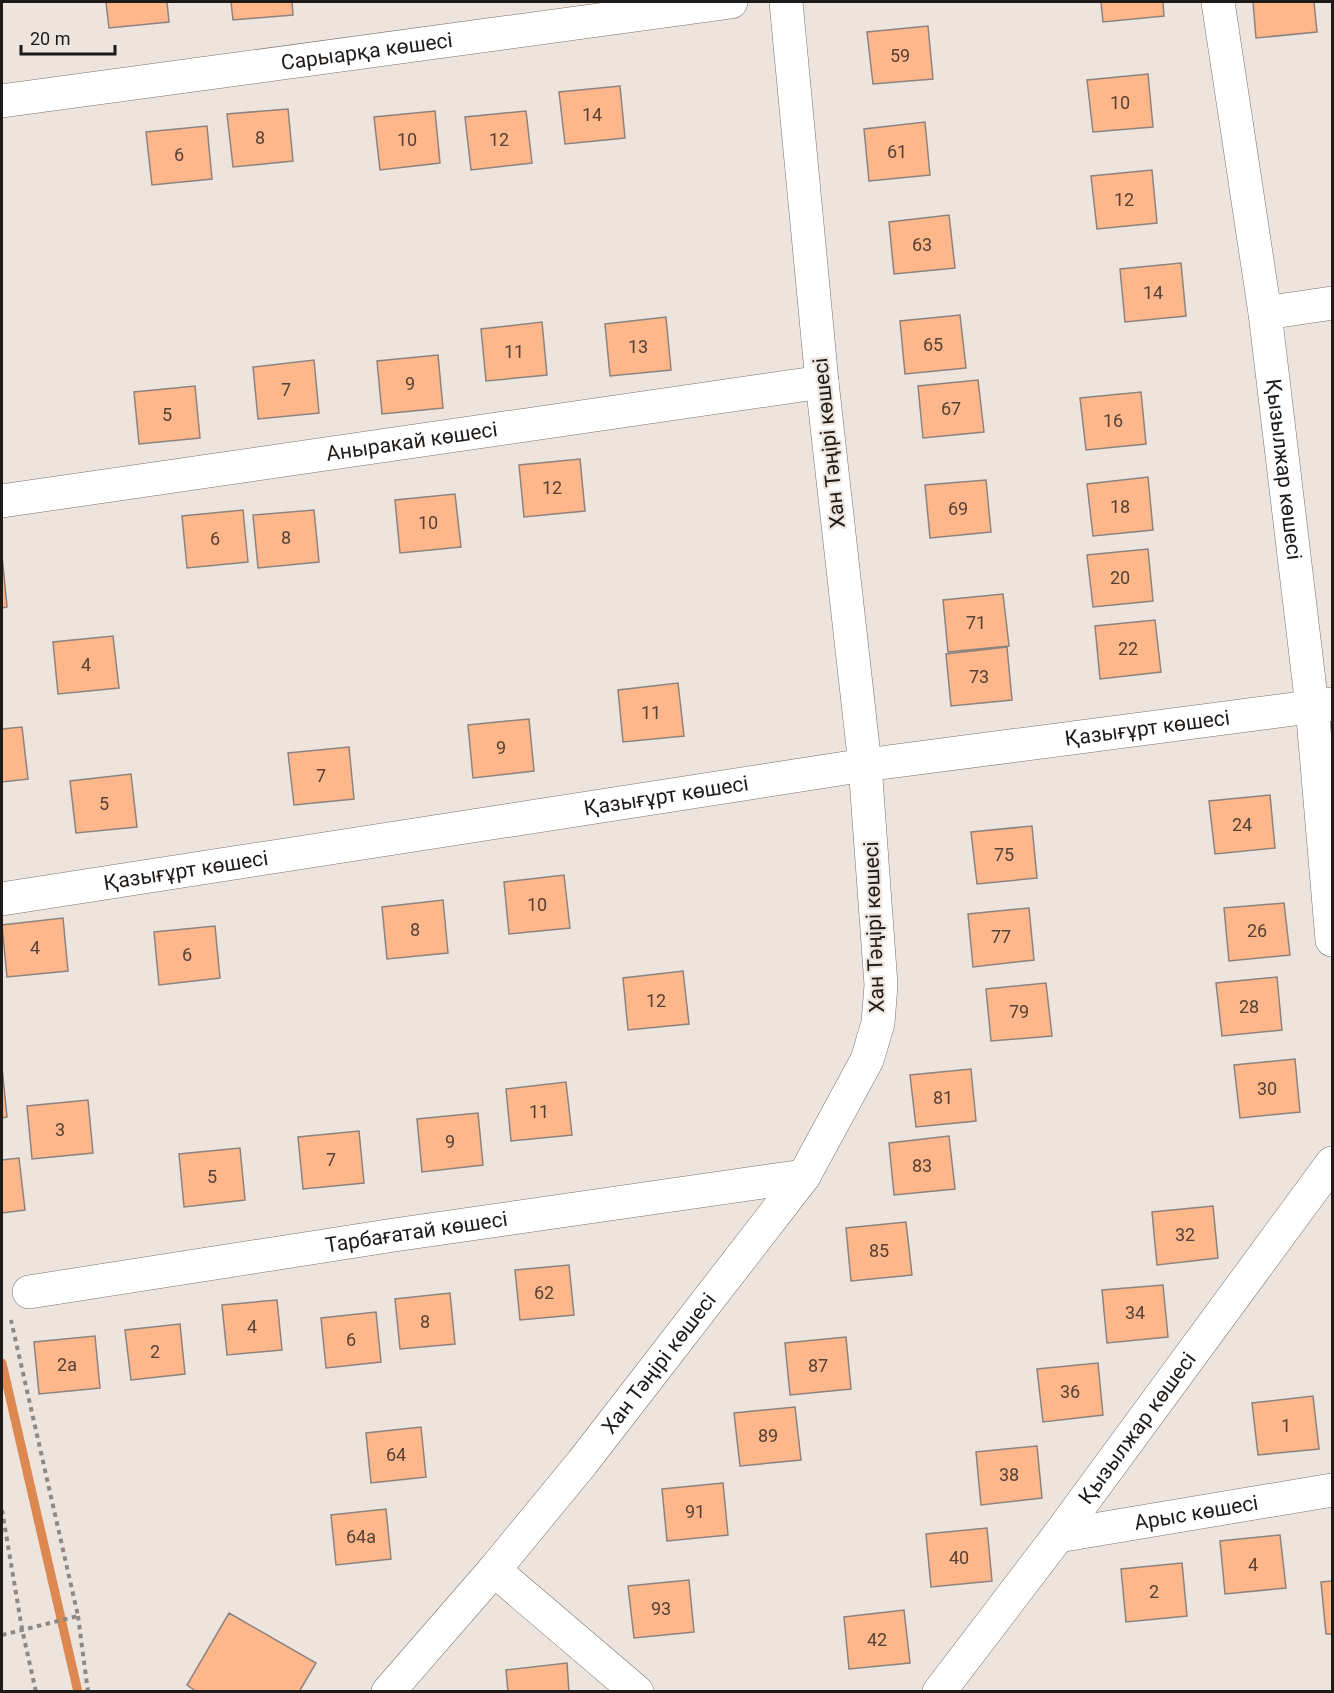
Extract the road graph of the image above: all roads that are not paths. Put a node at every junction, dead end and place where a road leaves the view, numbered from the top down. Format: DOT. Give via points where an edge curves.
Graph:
graph roads {
  1 [pos="731,2"];
  2 [pos="786,2"];
  3 [pos="1218,2"];
  4 [pos="2,101"];
  5 [pos="1332,303"];
  6 [pos="1265,312"];
  7 [pos="822,382"];
  8 [pos="2,501"];
  9 [pos="1322,705"];
  10 [pos="865,765"];
  11 [pos="2,899"];
  12 [pos="1332,940"];
  13 [pos="1332,1163"];
  14 [pos="804,1176"];
  15 [pos="20,1302"];
  16 [pos="1332,1490"];
  17 [pos="1059,1536"];
  18 [pos="494,1570"];
  19 [pos="387,1692"];
  20 [pos="637,1692"];
  21 [pos="939,1692"];
  1 -- 4 [label="street, Сарыарқа көшесі"];
  2 -- 7 [label="street, Хан Тәңірі көшесі"];
  3 -- 6 [label="street, Қызылжар көшесі"];
  5 -- 6 [label="street"];
  6 -- 9 [label="street, Қызылжар көшесі"];
  7 -- 8 [label="street, Аныракай көшесі"];
  7 -- 10 [label="street, Хан Тәңірі көшесі"];
  9 -- 10 [label="street, Қазығұрт көшесі"];
  9 -- 12 [label="street, Қызылжар көшесі"];
  10 -- 11 [label="street, Қазығұрт көшесі"];
  10 -- 14 [label="street, Хан Тәңірі көшесі" via="881,985 878,1023 867,1060"];
  13 -- 17 [label="street, Қызылжар көшесі"];
  14 -- 15 [label="street, Тарбағатай көшесі" via="394,1235"];
  14 -- 18 [label="street, Хан Тәңірі көшесі"];
  16 -- 17 [label="street, Арыс көшесі"];
  17 -- 21 [label="street, Қызылжар көшесі"];
  18 -- 19 [label="street, Хан Тәңірі көшесі"];
  18 -- 20 [label="street"];
}
